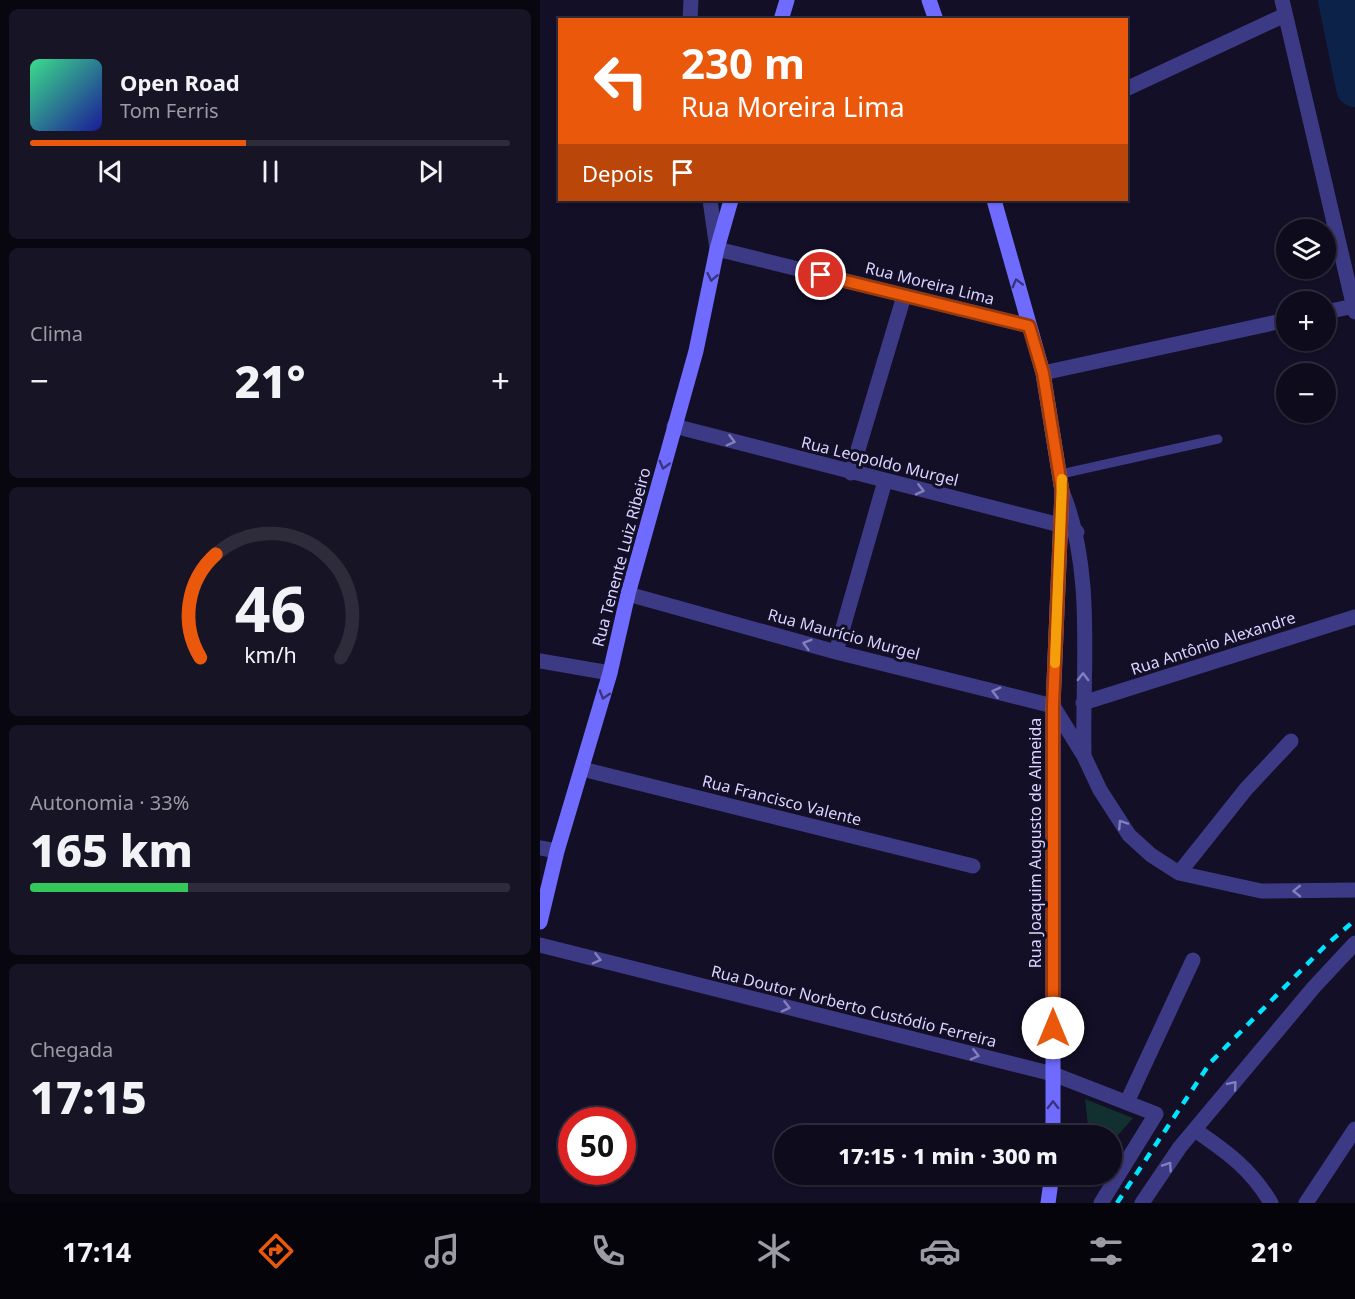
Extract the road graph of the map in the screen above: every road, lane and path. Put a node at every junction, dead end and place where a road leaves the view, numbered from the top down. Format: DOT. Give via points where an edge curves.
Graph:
graph roads {
  1 [pos="691,0"];
  2 [pos="787,0"];
  3 [pos="929,0"];
  4 [pos="1284,7"];
  5 [pos="690,18"];
  6 [pos="782,18"];
  7 [pos="935,18"];
  8 [pos="1128,88"];
  9 [pos="711,201"];
  10 [pos="731,201"];
  11 [pos="994,201"];
  12 [pos="717,249"];
  13 [pos="904,296"];
  14 [pos="1354,309"];
  15 [pos="1336,311"];
  16 [pos="1276,322"];
  17 [pos="1029,326"];
  18 [pos="1043,373"];
  19 [pos="674,426"];
  20 [pos="1218,438"];
  21 [pos="851,473"];
  22 [pos="1061,474"];
  23 [pos="885,481"];
  24 [pos="1062,491"];
  25 [pos="1060,525"];
  26 [pos="1077,532"];
  27 [pos="628,594"];
  28 [pos="1355,617"];
  29 [pos="836,652"];
  30 [pos="540,661"];
  31 [pos="610,673"];
  32 [pos="1083,703"];
  33 [pos="1053,706"];
  34 [pos="1291,741"];
  35 [pos="1084,756"];
  36 [pos="582,769"];
  37 [pos="540,848"];
  38 [pos="557,851"];
  39 [pos="973,866"];
  40 [pos="1179,873"];
  41 [pos="1355,890"];
  42 [pos="540,922"];
  43 [pos="1355,943"];
  44 [pos="540,945"];
  45 [pos="1193,960"];
  46 [pos="1053,1074"];
  47 [pos="1127,1102"];
  48 [pos="1053,1125"];
  49 [pos="1355,1129"];
  50 [pos="1195,1130"];
  51 [pos="1050,1185"];
  52 [pos="1048,1203"];
  53 [pos="1101,1203"];
  54 [pos="1142,1203"];
  55 [pos="1271,1203"];
  56 [pos="1306,1203"];
  1 -- 5 [label="street"];
  2 -- 6 [label="main road"];
  3 -- 7 [label="main road"];
  4 -- 8 [label="street"];
  4 -- 14 [label="street"];
  9 -- 12 [label="street"];
  10 -- 12 [label="main road, Rua Tenente Luiz Ribeiro"];
  17 -- 11 [label="main road, Rua Joaquim Augusto de Almeida, one-way"];
  12 -- 13 [label="street, Rua Moreira Lima"];
  12 -- 19 [label="main road, Rua Tenente Luiz Ribeiro, one-way" via="696,351"];
  13 -- 17 [label="street, Rua Moreira Lima"];
  13 -- 21 [label="street"];
  14 -- 15 [label="street"];
  16 -- 18 [label="street"];
  17 -- 18 [label="main road, Rua Joaquim Augusto de Almeida"];
  18 -- 22 [label="main road, Rua Joaquim Augusto de Almeida"];
  19 -- 21 [label="street, Rua Leopoldo Murgel, one-way"];
  19 -- 27 [label="main road, Rua Tenente Luiz Ribeiro, one-way"];
  20 -- 22 [label="lane"];
  21 -- 23 [label="street, Rua Leopoldo Murgel"];
  22 -- 24 [label="main road, Rua Joaquim Augusto de Almeida"];
  23 -- 25 [label="street, Rua Leopoldo Murgel, one-way"];
  23 -- 29 [label="street"];
  24 -- 25 [label="main road, Rua Joaquim Augusto de Almeida"];
  24 -- 26 [label="street"];
  25 -- 26 [label="street, Rua Leopoldo Murgel"];
  25 -- 33 [label="main road, Rua Joaquim Augusto de Almeida"];
  32 -- 26 [label="street, one-way" via="1084,595"];
  29 -- 27 [label="street, Rua Maurício Murgel, one-way"];
  27 -- 31 [label="main road, Rua Tenente Luiz Ribeiro"];
  28 -- 32 [label="street, Rua Antônio Alexandre"];
  33 -- 29 [label="street, Rua Maurício Murgel, one-way"];
  30 -- 31 [label="street"];
  31 -- 36 [label="main road, Rua Tenente Luiz Ribeiro, one-way"];
  32 -- 35 [label="street"];
  33 -- 35 [label="street"];
  33 -- 46 [label="main road, Rua Joaquim Augusto de Almeida"];
  34 -- 40 [label="street" via="1246,789"];
  40 -- 35 [label="street, one-way" via="1129,835"];
  36 -- 38 [label="main road, Rua Tenente Luiz Ribeiro"];
  36 -- 39 [label="street, Rua Francisco Valente"];
  37 -- 38 [label="street"];
  38 -- 42 [label="main road, Rua Tenente Luiz Ribeiro"];
  41 -- 40 [label="street, one-way" via="1262,891"];
  50 -- 43 [label="street, one-way"];
  44 -- 46 [label="street, Rua Doutor Norberto Custódio Ferreira, one-way"];
  45 -- 47 [label="street"];
  46 -- 47 [label="street, Rua Doutor Norberto Custódio Ferreira"];
  48 -- 46 [label="main road, Rua Joaquim Augusto de Almeida, one-way"];
  47 -- 53 [label="street, Rua Doutor Norberto Custódio Ferreira" via="1156,1114"];
  49 -- 56 [label="street"];
  54 -- 50 [label="street, one-way"];
  50 -- 55 [label="street" via="1234,1158 1260,1183"];
  51 -- 52 [label="main road"];
}
